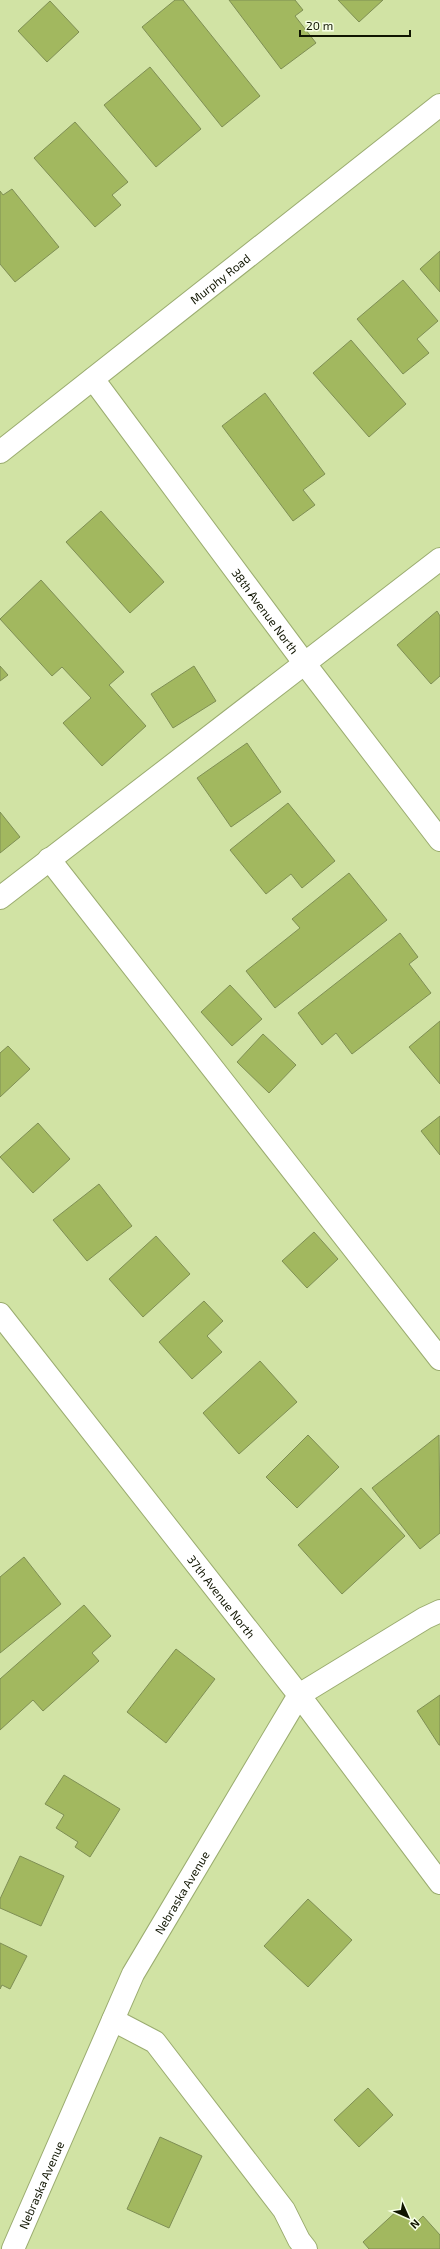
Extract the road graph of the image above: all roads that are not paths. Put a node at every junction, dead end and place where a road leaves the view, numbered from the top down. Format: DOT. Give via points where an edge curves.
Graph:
graph roads {
  1 [pos="440,105"];
  2 [pos="93,379"];
  3 [pos="0,452"];
  4 [pos="440,559"];
  5 [pos="305,664"];
  6 [pos="440,840"];
  7 [pos="49,859"];
  8 [pos="0,898"];
  9 [pos="0,1314"];
  10 [pos="440,1359"];
  11 [pos="440,1611"];
  12 [pos="298,1695"];
  13 [pos="440,1883"];
  14 [pos="113,2020"];
  15 [pos="13,2249"];
  16 [pos="306,2249"];
  1 -- 2 [label="street, Murphy Road"];
  2 -- 3 [label="street, Murphy Road"];
  2 -- 5 [label="street, 38th Avenue North"];
  4 -- 5 [label="street"];
  5 -- 6 [label="street, 38th Avenue North"];
  5 -- 7 [label="street"];
  7 -- 8 [label="street"];
  7 -- 10 [label="street"];
  9 -- 12 [label="street, 37th Avenue North"];
  11 -- 12 [label="street, Nebraska Avenue"];
  12 -- 13 [label="street, 37th Avenue North"];
  12 -- 14 [label="street, Nebraska Avenue" via="133,1974"];
  14 -- 15 [label="street, Nebraska Avenue"];
  14 -- 16 [label="street" via="155,2042 284,2210"];
}
